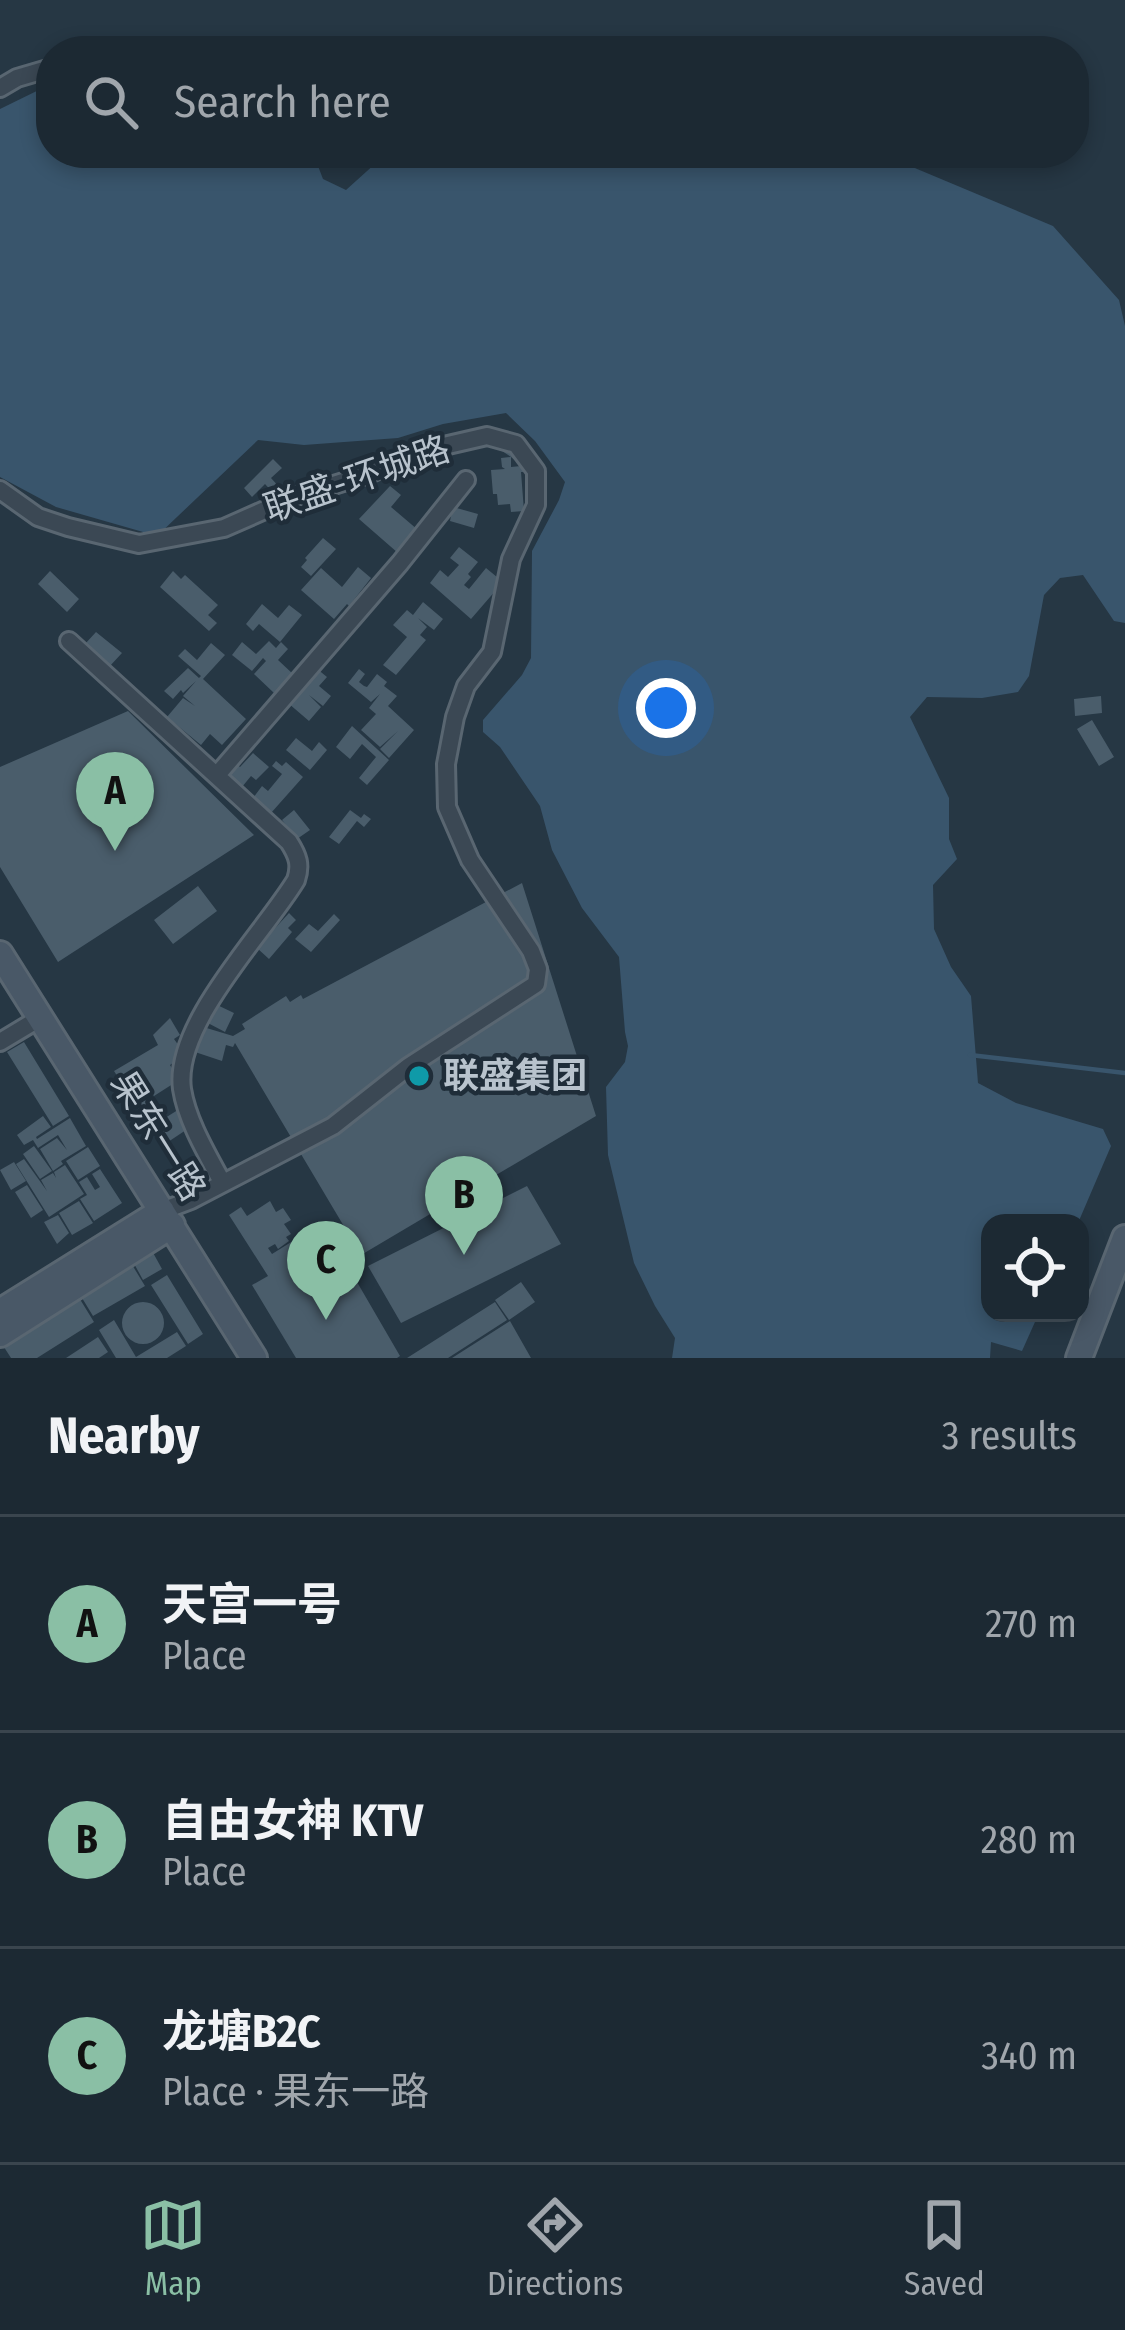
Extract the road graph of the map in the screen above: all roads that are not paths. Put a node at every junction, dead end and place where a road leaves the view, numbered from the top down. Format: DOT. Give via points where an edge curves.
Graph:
graph roads {
  1 [pos="36,72"];
  2 [pos="0,88"];
  3 [pos="466,480"];
  4 [pos="0,490"];
  5 [pos="69,641"];
  6 [pos="217,775"];
  7 [pos="0,953"];
  8 [pos="40,1018"];
  9 [pos="0,1042"];
  10 [pos="222,1183"];
  11 [pos="167,1218"];
  12 [pos="1125,1238"];
  13 [pos="64,1282"];
  14 [pos="0,1312"];
  15 [pos="0,1334"];
  16 [pos="254,1358"];
  17 [pos="1079,1358"];
  1 -- 2 [label="street"];
  3 -- 6 [label="street"];
  4 -- 10 [label="street, 联盛-环城路" via="38,517 139,544 224,529 422,451 487,436 516,443 536,470 536,505 511,560 492,652 466,686 446,764 446,806 470,860 531,951 536,984 333,1126"];
  5 -- 6 [label="street"];
  6 -- 10 [label="street" via="289,842 300,866 188,1048 182,1088"];
  7 -- 8 [label="main road, 果东一路"];
  8 -- 9 [label="street"];
  8 -- 11 [label="main road, 果东一路"];
  10 -- 11 [label="street, 联盛-环城路"];
  11 -- 13 [label="main road"];
  11 -- 16 [label="main road, 果东一路"];
  12 -- 17 [label="main road"];
  13 -- 14 [label="main road"];
  13 -- 15 [label="main road"];
}
